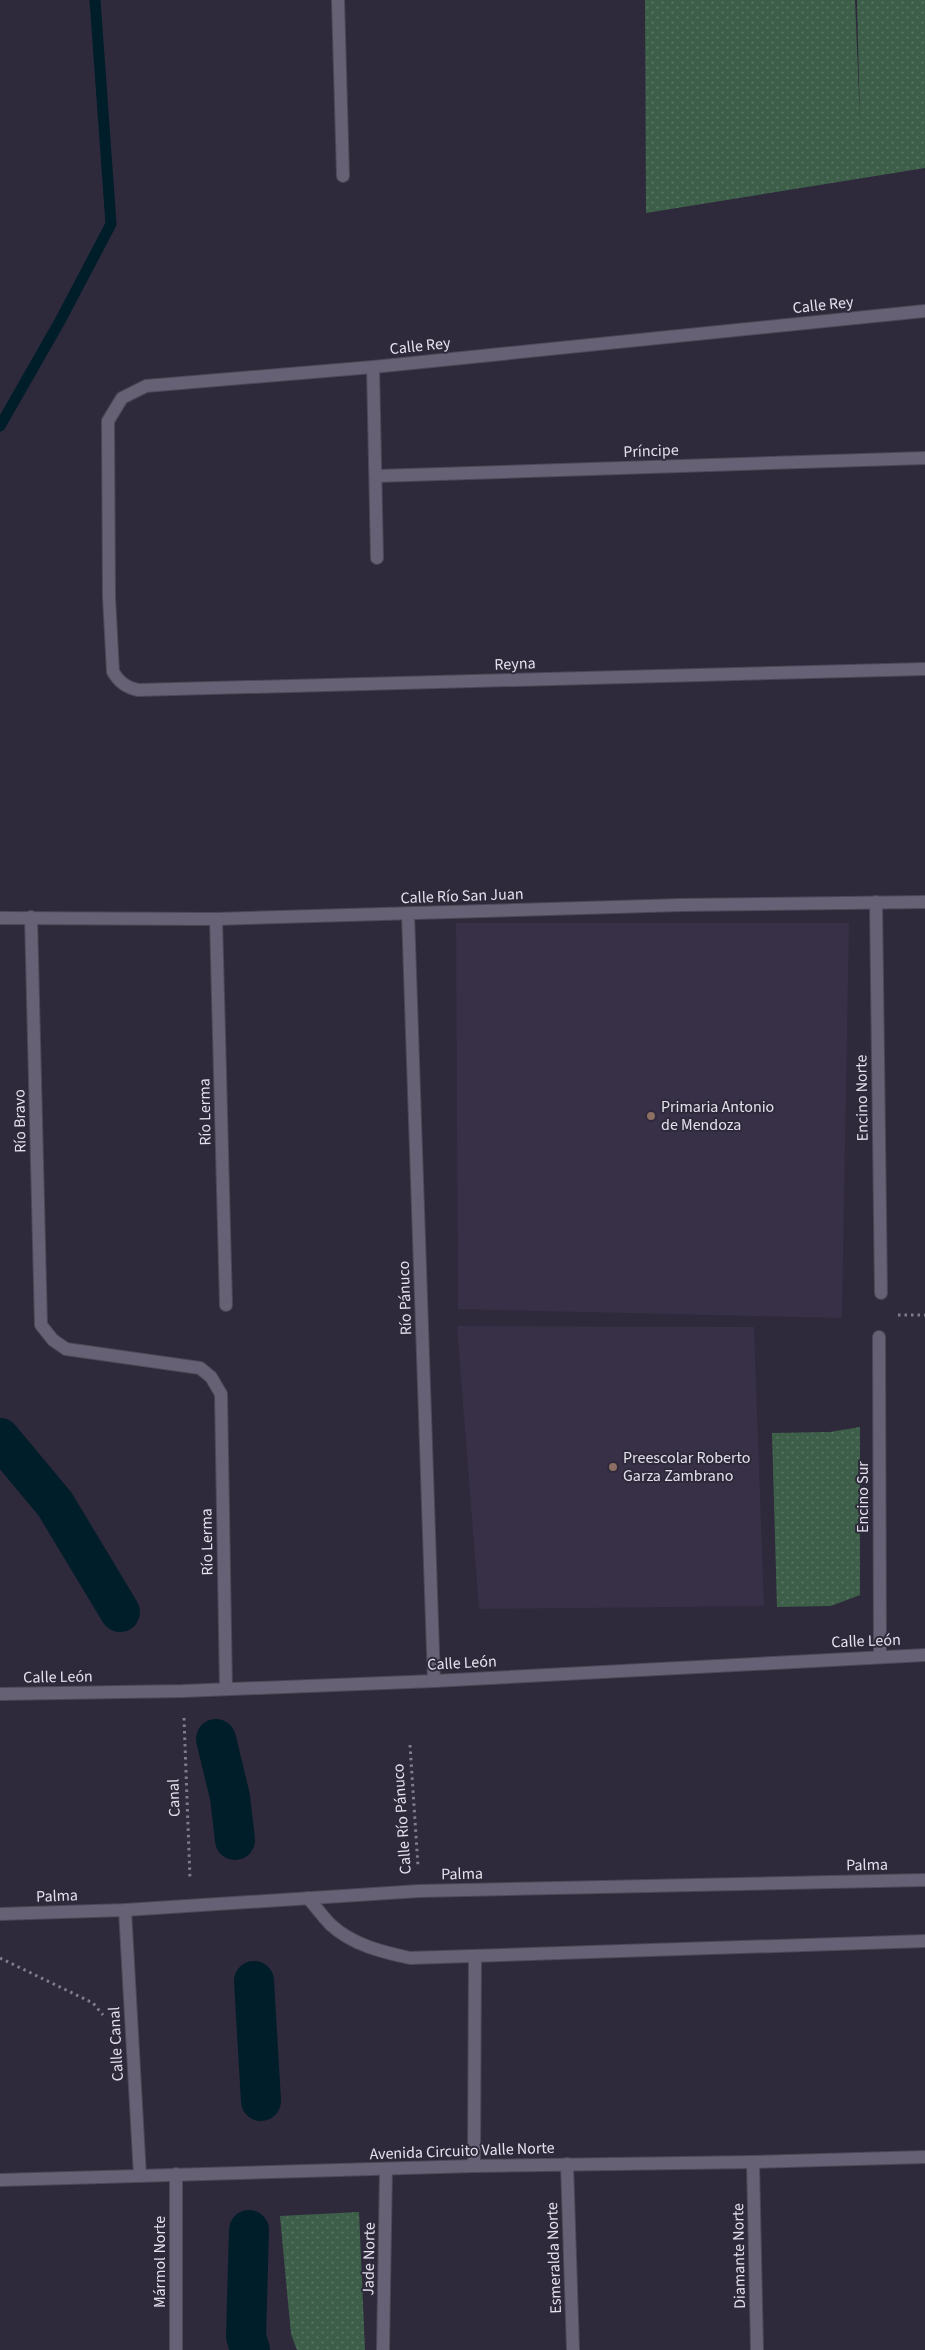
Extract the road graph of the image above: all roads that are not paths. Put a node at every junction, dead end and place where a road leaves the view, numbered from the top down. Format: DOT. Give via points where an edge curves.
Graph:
graph roads {
  1 [pos="338,0"];
  2 [pos="343,176"];
  3 [pos="925,311"];
  4 [pos="373,367"];
  5 [pos="925,458"];
  6 [pos="377,476"];
  7 [pos="377,558"];
  8 [pos="925,669"];
  9 [pos="113,672"];
  10 [pos="876,902"];
  11 [pos="925,902"];
  12 [pos="408,914"];
  13 [pos="31,917"];
  14 [pos="0,918"];
  15 [pos="216,919"];
  16 [pos="881,1293"];
  17 [pos="226,1305"];
  18 [pos="880,1337"];
  19 [pos="221,1394"];
  20 [pos="925,1655"];
  21 [pos="880,1656"];
  22 [pos="434,1681"];
  23 [pos="226,1689"];
  24 [pos="0,1694"];
  25 [pos="925,1880"];
  26 [pos="308,1898"];
  27 [pos="125,1910"];
  28 [pos="0,1914"];
  29 [pos="925,1941"];
  30 [pos="475,1958"];
  31 [pos="925,2157"];
  32 [pos="753,2162"];
  33 [pos="567,2164"];
  34 [pos="474,2166"];
  35 [pos="386,2169"];
  36 [pos="176,2174"];
  37 [pos="140,2176"];
  38 [pos="0,2180"];
  39 [pos="176,2350"];
  40 [pos="383,2350"];
  41 [pos="573,2350"];
  42 [pos="757,2350"];
  1 -- 2 [label="street"];
  3 -- 4 [label="street, Calle Rey"];
  4 -- 6 [label="street"];
  4 -- 9 [label="street, Calle Rey" via="146,386 122,398 108,421"];
  5 -- 6 [label="street, Príncipe"];
  6 -- 7 [label="street"];
  8 -- 9 [label="street, Reyna" via="138,690 123,684"];
  10 -- 11 [label="street, Calle Río San Juan"];
  10 -- 12 [label="street, Calle Río San Juan"];
  10 -- 16 [label="street, Encino Norte"];
  12 -- 15 [label="street, Calle Río San Juan"];
  12 -- 22 [label="street, Río Pánuco"];
  13 -- 14 [label="street, Calle Río San Juan"];
  13 -- 15 [label="street, Calle Río San Juan"];
  13 -- 19 [label="street, Río Bravo" via="42,1325 53,1340 66,1348 200,1368 211,1377"];
  15 -- 17 [label="street, Río Lerma"];
  18 -- 21 [label="street, Encino Sur"];
  19 -- 23 [label="street, Río Lerma"];
  20 -- 21 [label="street, Calle León"];
  21 -- 22 [label="street, Calle León"];
  22 -- 23 [label="street, Calle León"];
  23 -- 24 [label="street, Calle León"];
  25 -- 26 [label="street, Palma" via="419,1891"];
  26 -- 27 [label="street, Palma"];
  26 -- 30 [label="street" via="332,1926 359,1944 381,1952 410,1958"];
  27 -- 28 [label="street, Palma"];
  27 -- 37 [label="street, Calle Canal"];
  29 -- 30 [label="street"];
  30 -- 34 [label="street"];
  31 -- 32 [label="street, Avenida Circuito Valle Norte"];
  32 -- 33 [label="street, Avenida Circuito Valle Norte"];
  32 -- 42 [label="street, Diamante Norte"];
  33 -- 34 [label="street, Avenida Circuito Valle Norte"];
  33 -- 41 [label="street, Esmeralda Norte"];
  34 -- 35 [label="street, Avenida Circuito Valle Norte"];
  35 -- 36 [label="street, Avenida Circuito Valle Norte"];
  35 -- 40 [label="street, Jade Norte"];
  36 -- 37 [label="street, Avenida Circuito Valle Norte"];
  36 -- 39 [label="street, Mármol Norte"];
  37 -- 38 [label="street, Avenida Circuito Valle Norte"];
}
